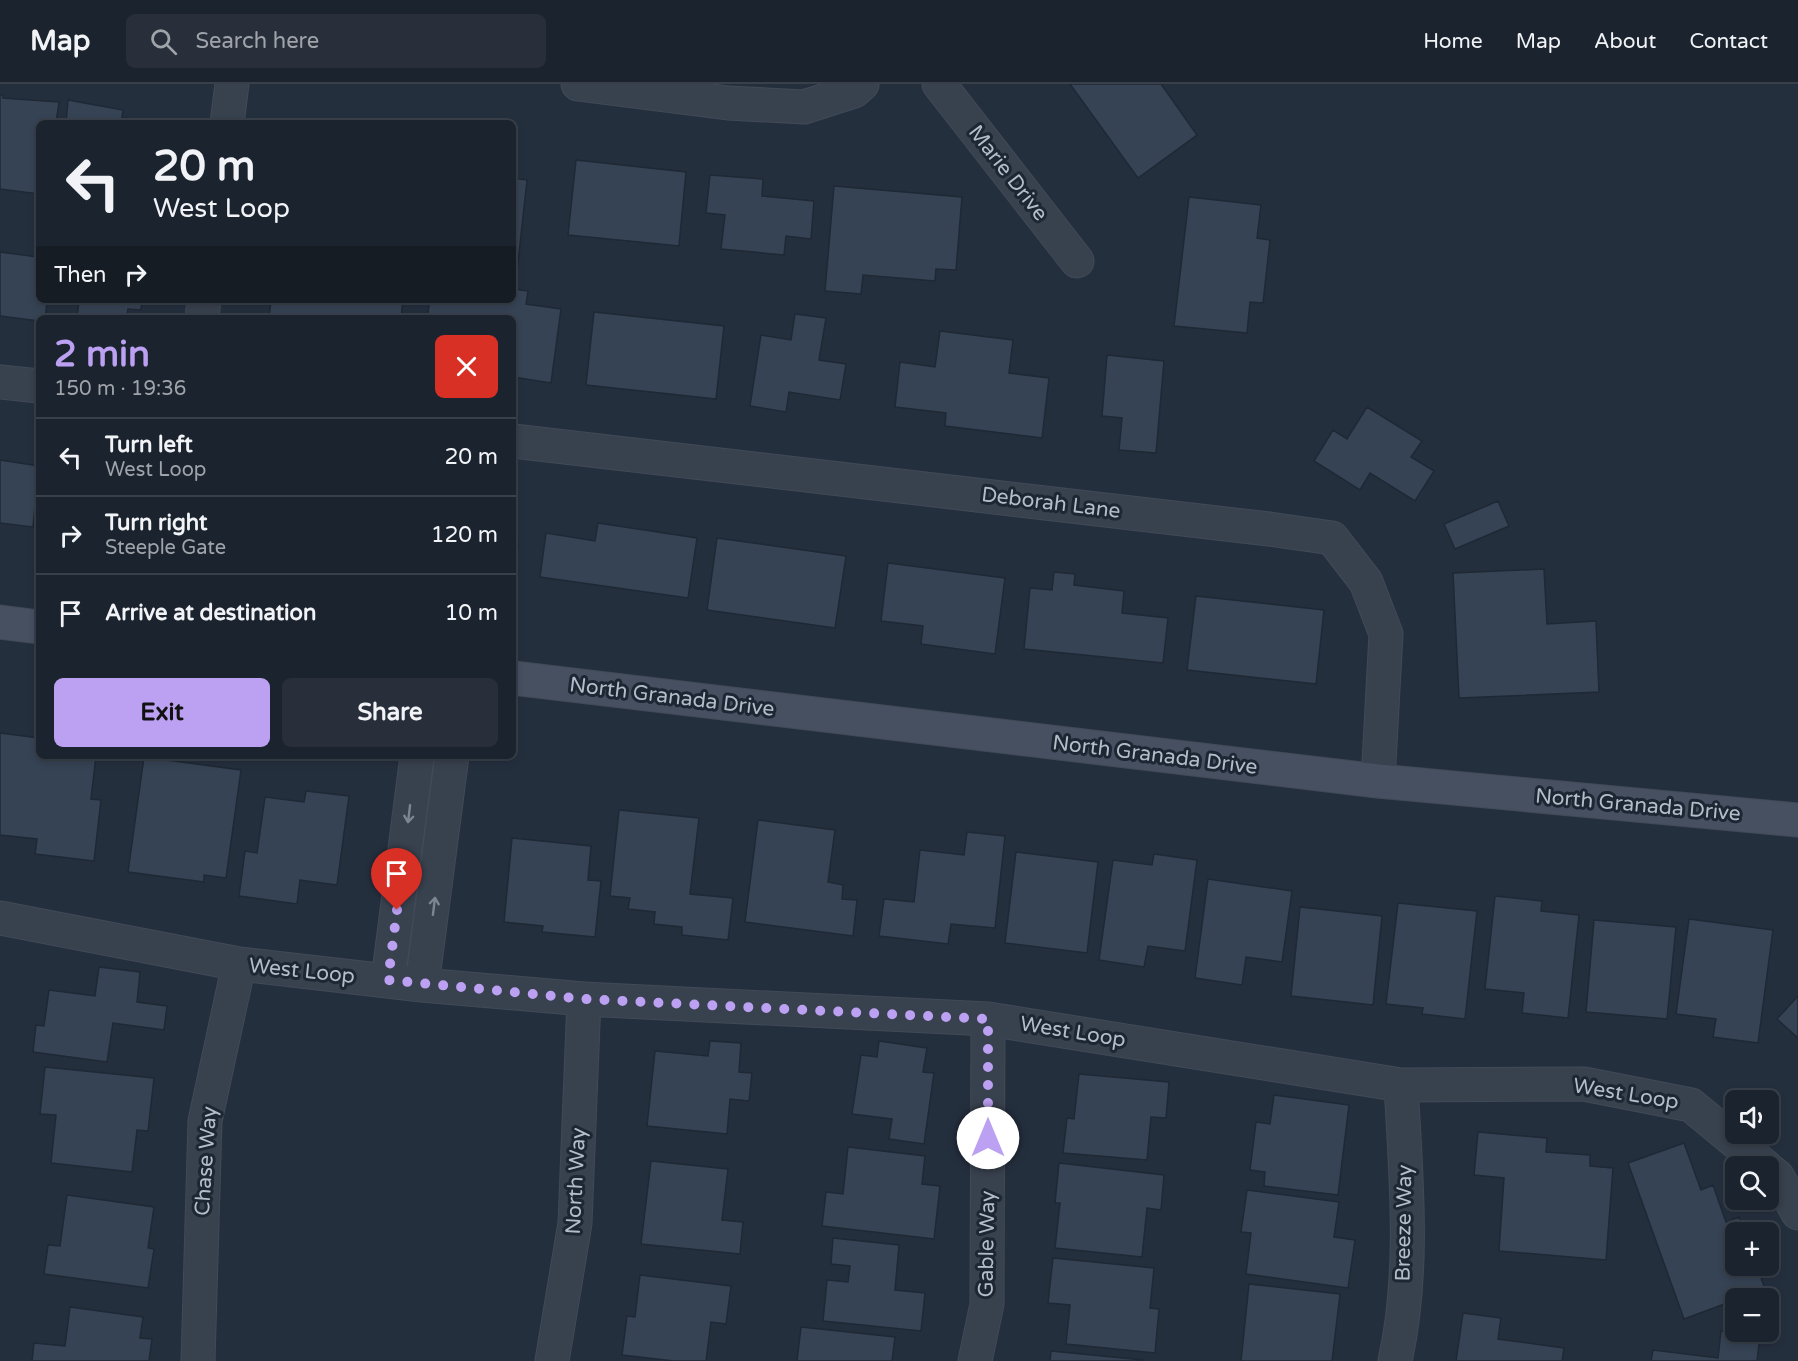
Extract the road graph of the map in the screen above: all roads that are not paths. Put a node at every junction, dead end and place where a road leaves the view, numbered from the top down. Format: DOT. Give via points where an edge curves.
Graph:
graph roads {
  1 [pos="232,84"];
  2 [pos="578,84"];
  3 [pos="862,84"];
  4 [pos="939,84"];
  5 [pos="227,120"];
  6 [pos="1077,261"];
  7 [pos="0,382"];
  8 [pos="36,386"];
  9 [pos="516,441"];
  10 [pos="0,622"];
  11 [pos="36,627"];
  12 [pos="516,678"];
  13 [pos="417,759"];
  14 [pos="452,759"];
  15 [pos="1378,781"];
  16 [pos="1798,820"];
  17 [pos="0,918"];
  18 [pos="239,964"];
  19 [pos="388,980"];
  20 [pos="422,985"];
  21 [pos="584,999"];
  22 [pos="988,1019"];
  23 [pos="1401,1084"];
  24 [pos="1753,1156"];
  25 [pos="1779,1180"];
  26 [pos="1798,1213"];
  27 [pos="198,1361"];
  28 [pos="552,1361"];
  29 [pos="975,1361"];
  30 [pos="1395,1361"];
  1 -- 5 [label="street"];
  2 -- 3 [label="street" via="728,103 804,107 855,91"];
  4 -- 6 [label="street, Marie Drive"];
  7 -- 8 [label="street"];
  9 -- 15 [label="street, Deborah Lane" via="1332,538 1366,582 1386,634"];
  10 -- 11 [label="street"];
  12 -- 15 [label="street, North Granada Drive"];
  13 -- 19 [label="street, one-way"];
  20 -- 14 [label="street, one-way"];
  15 -- 16 [label="street, North Granada Drive"];
  17 -- 18 [label="street, West Loop"];
  18 -- 19 [label="street, West Loop"];
  18 -- 27 [label="street, Chase Way" via="205,1121"];
  19 -- 20 [label="street, West Loop"];
  20 -- 21 [label="street, West Loop"];
  21 -- 22 [label="street, West Loop"];
  21 -- 28 [label="street, North Way" via="575,1223"];
  22 -- 23 [label="street, West Loop"];
  22 -- 29 [label="street, Gable Way" via="987,1304"];
  23 -- 24 [label="street, West Loop" via="1584,1084 1691,1105"];
  23 -- 30 [label="street, Breeze Way" via="1408,1215 1401,1332"];
  25 -- 26 [label="street, West Loop"];
}
